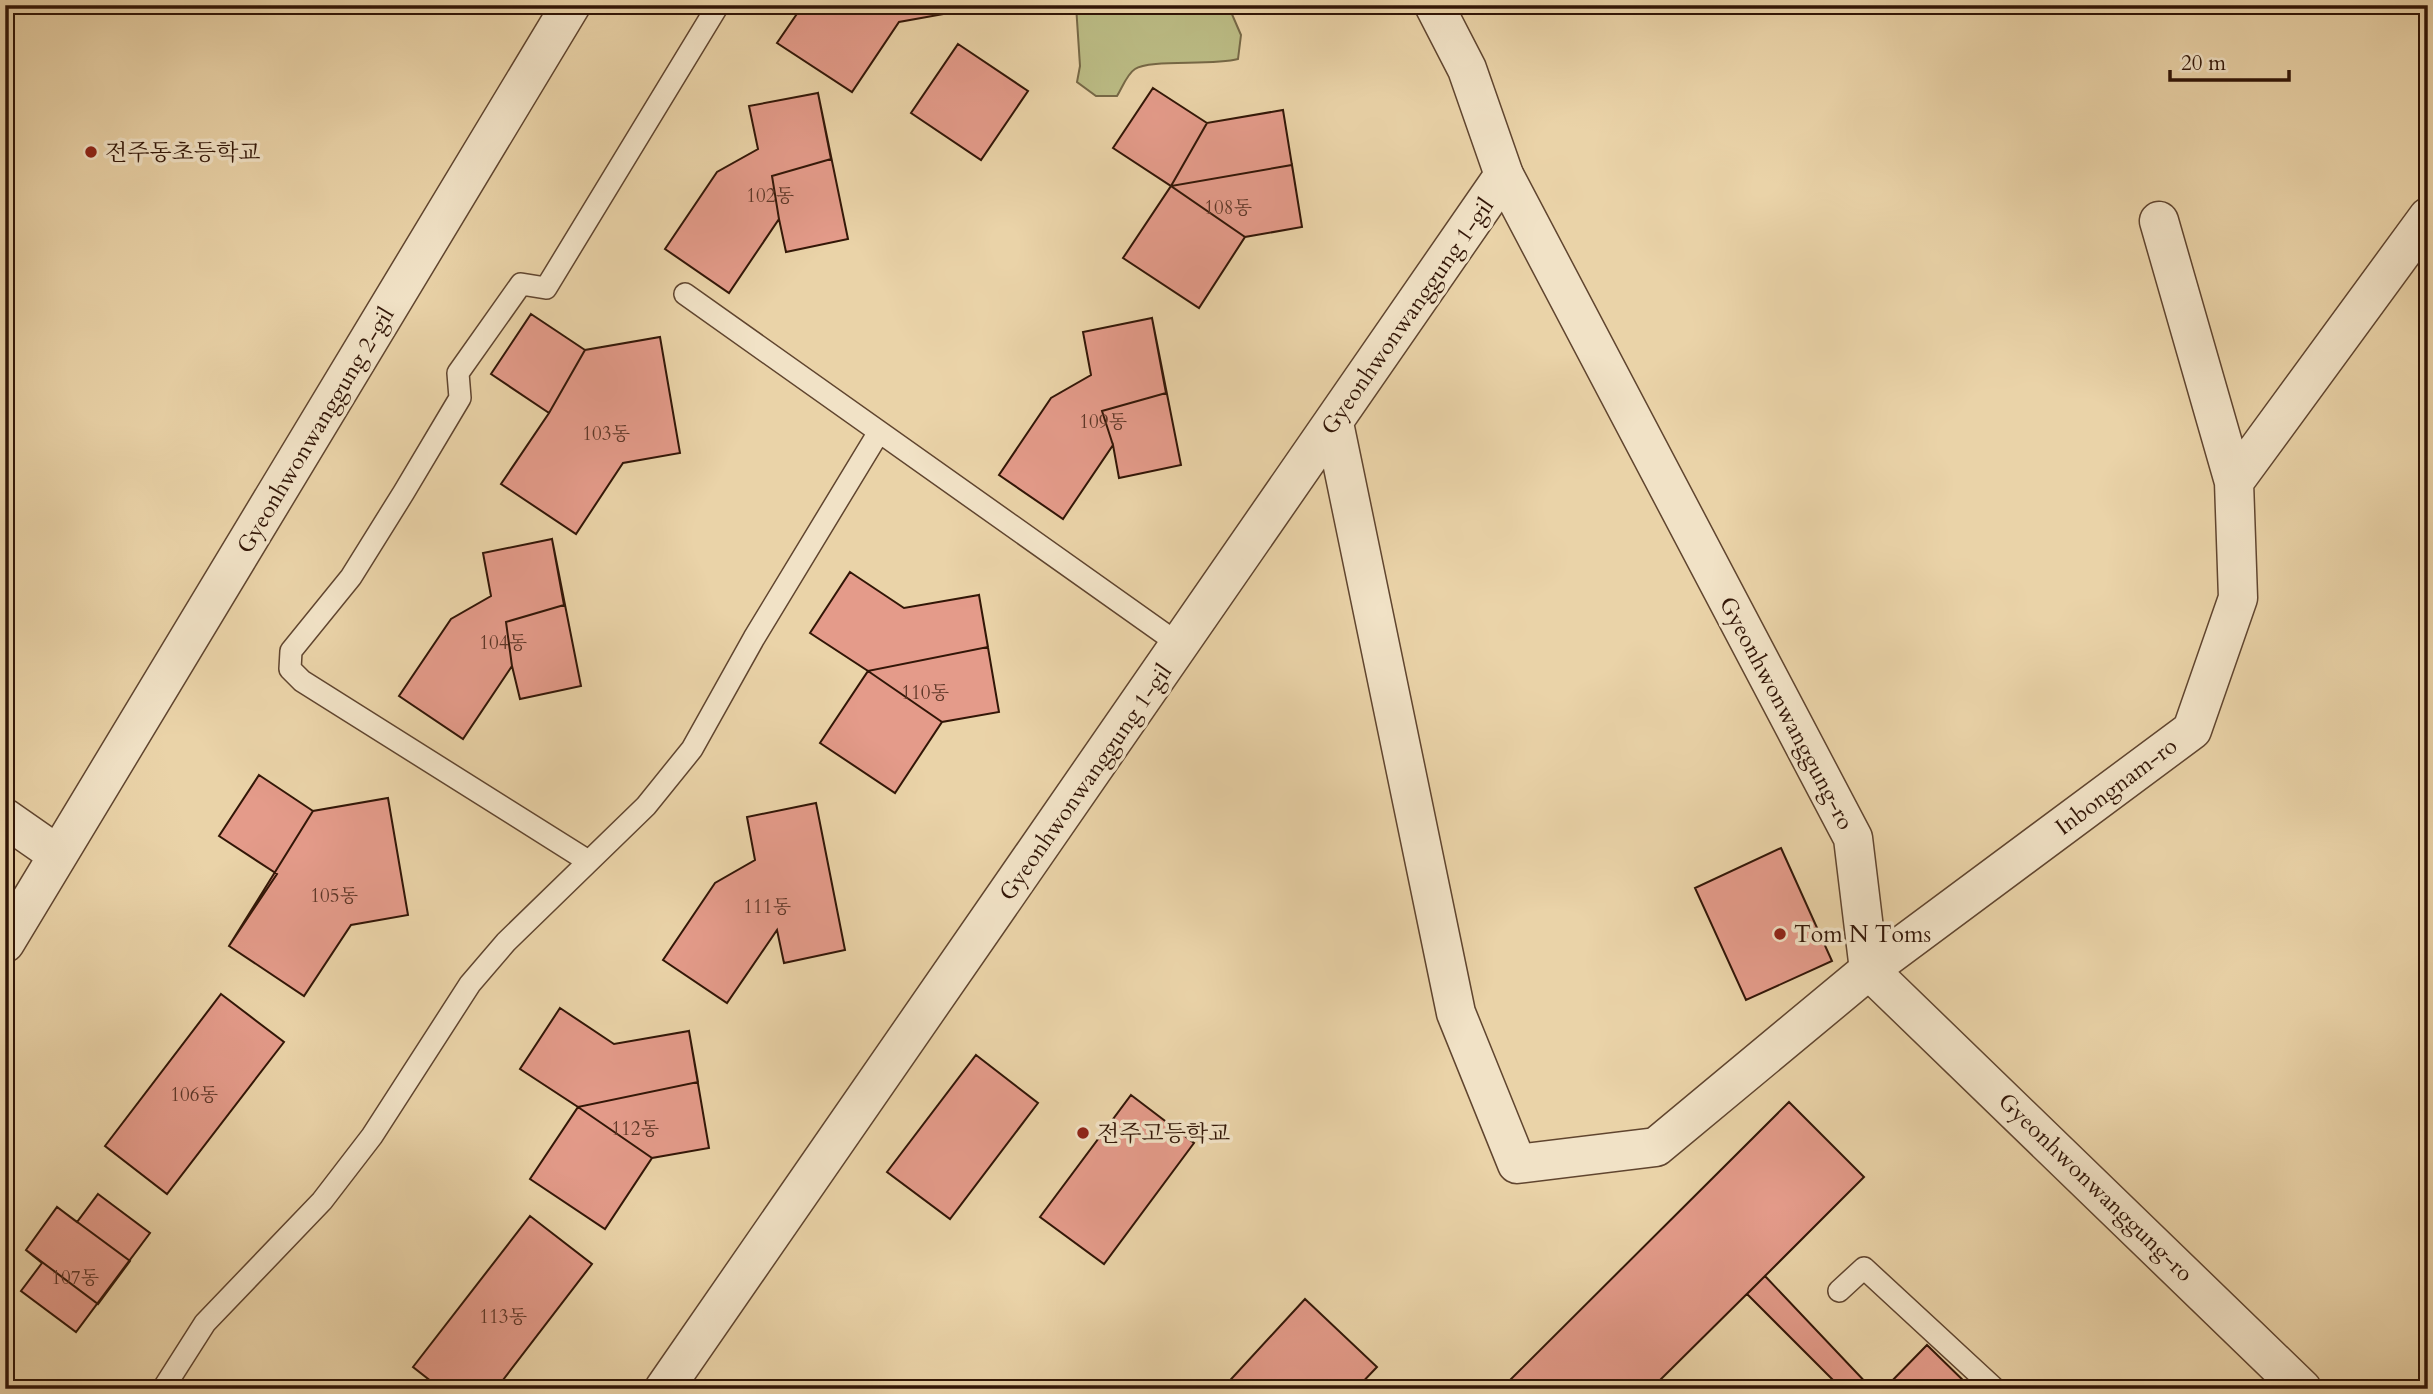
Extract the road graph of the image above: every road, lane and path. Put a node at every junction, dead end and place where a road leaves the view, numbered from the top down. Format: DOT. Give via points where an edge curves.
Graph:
graph roads {
  1 [pos="571,5"];
  2 [pos="1434,5"];
  3 [pos="717,7"];
  4 [pos="1504,175"];
  5 [pos="2428,217"];
  6 [pos="2159,221"];
  7 [pos="685,294"];
  8 [pos="1334,423"];
  9 [pos="879,432"];
  10 [pos="2234,482"];
  11 [pos="1180,645"];
  12 [pos="5,818"];
  13 [pos="58,855"];
  14 [pos="588,861"];
  15 [pos="19,893"];
  16 [pos="5,943"];
  17 [pos="1869,970"];
  18 [pos="1839,1291"];
  19 [pos="163,1389"];
  20 [pos="664,1389"];
  21 [pos="1995,1389"];
  22 [pos="2302,1389"];
  1 -- 13 [label="street, Gyeonhwonwanggung 2-gil"];
  2 -- 4 [label="street, Gyeonhwonwanggung-ro" via="1467,69"];
  3 -- 14 [label="lane" via="546,288 521,284 458,373 460,398 404,492 351,577 291,650 290,669 302,681"];
  4 -- 8 [label="street, Gyeonhwonwanggung 1-gil"];
  4 -- 17 [label="street, Gyeonhwonwanggung-ro" via="1853,838"];
  5 -- 10 [label="street"];
  6 -- 10 [label="street, Inbongnam-ro"];
  7 -- 9 [label="lane"];
  8 -- 11 [label="street, Gyeonhwonwanggung 1-gil"];
  8 -- 17 [label="street, Inbongnam-ro" via="1456,1013 1517,1164 1656,1147"];
  9 -- 11 [label="lane"];
  9 -- 14 [label="lane" via="692,749 646,806"];
  10 -- 17 [label="street, Inbongnam-ro" via="2238,598 2192,730"];
  11 -- 20 [label="street, Gyeonhwonwanggung 1-gil"];
  12 -- 13 [label="street"];
  13 -- 15 [label="street, Gyeonhwonwanggung 2-gil"];
  14 -- 19 [label="lane" via="470,984 372,1136 322,1201 205,1323"];
  15 -- 16 [label="street, Gyeonhwonwanggung 2-gil"];
  17 -- 22 [label="street, Gyeonhwonwanggung-ro"];
  18 -- 21 [label="lane" via="1864,1268"];
}
